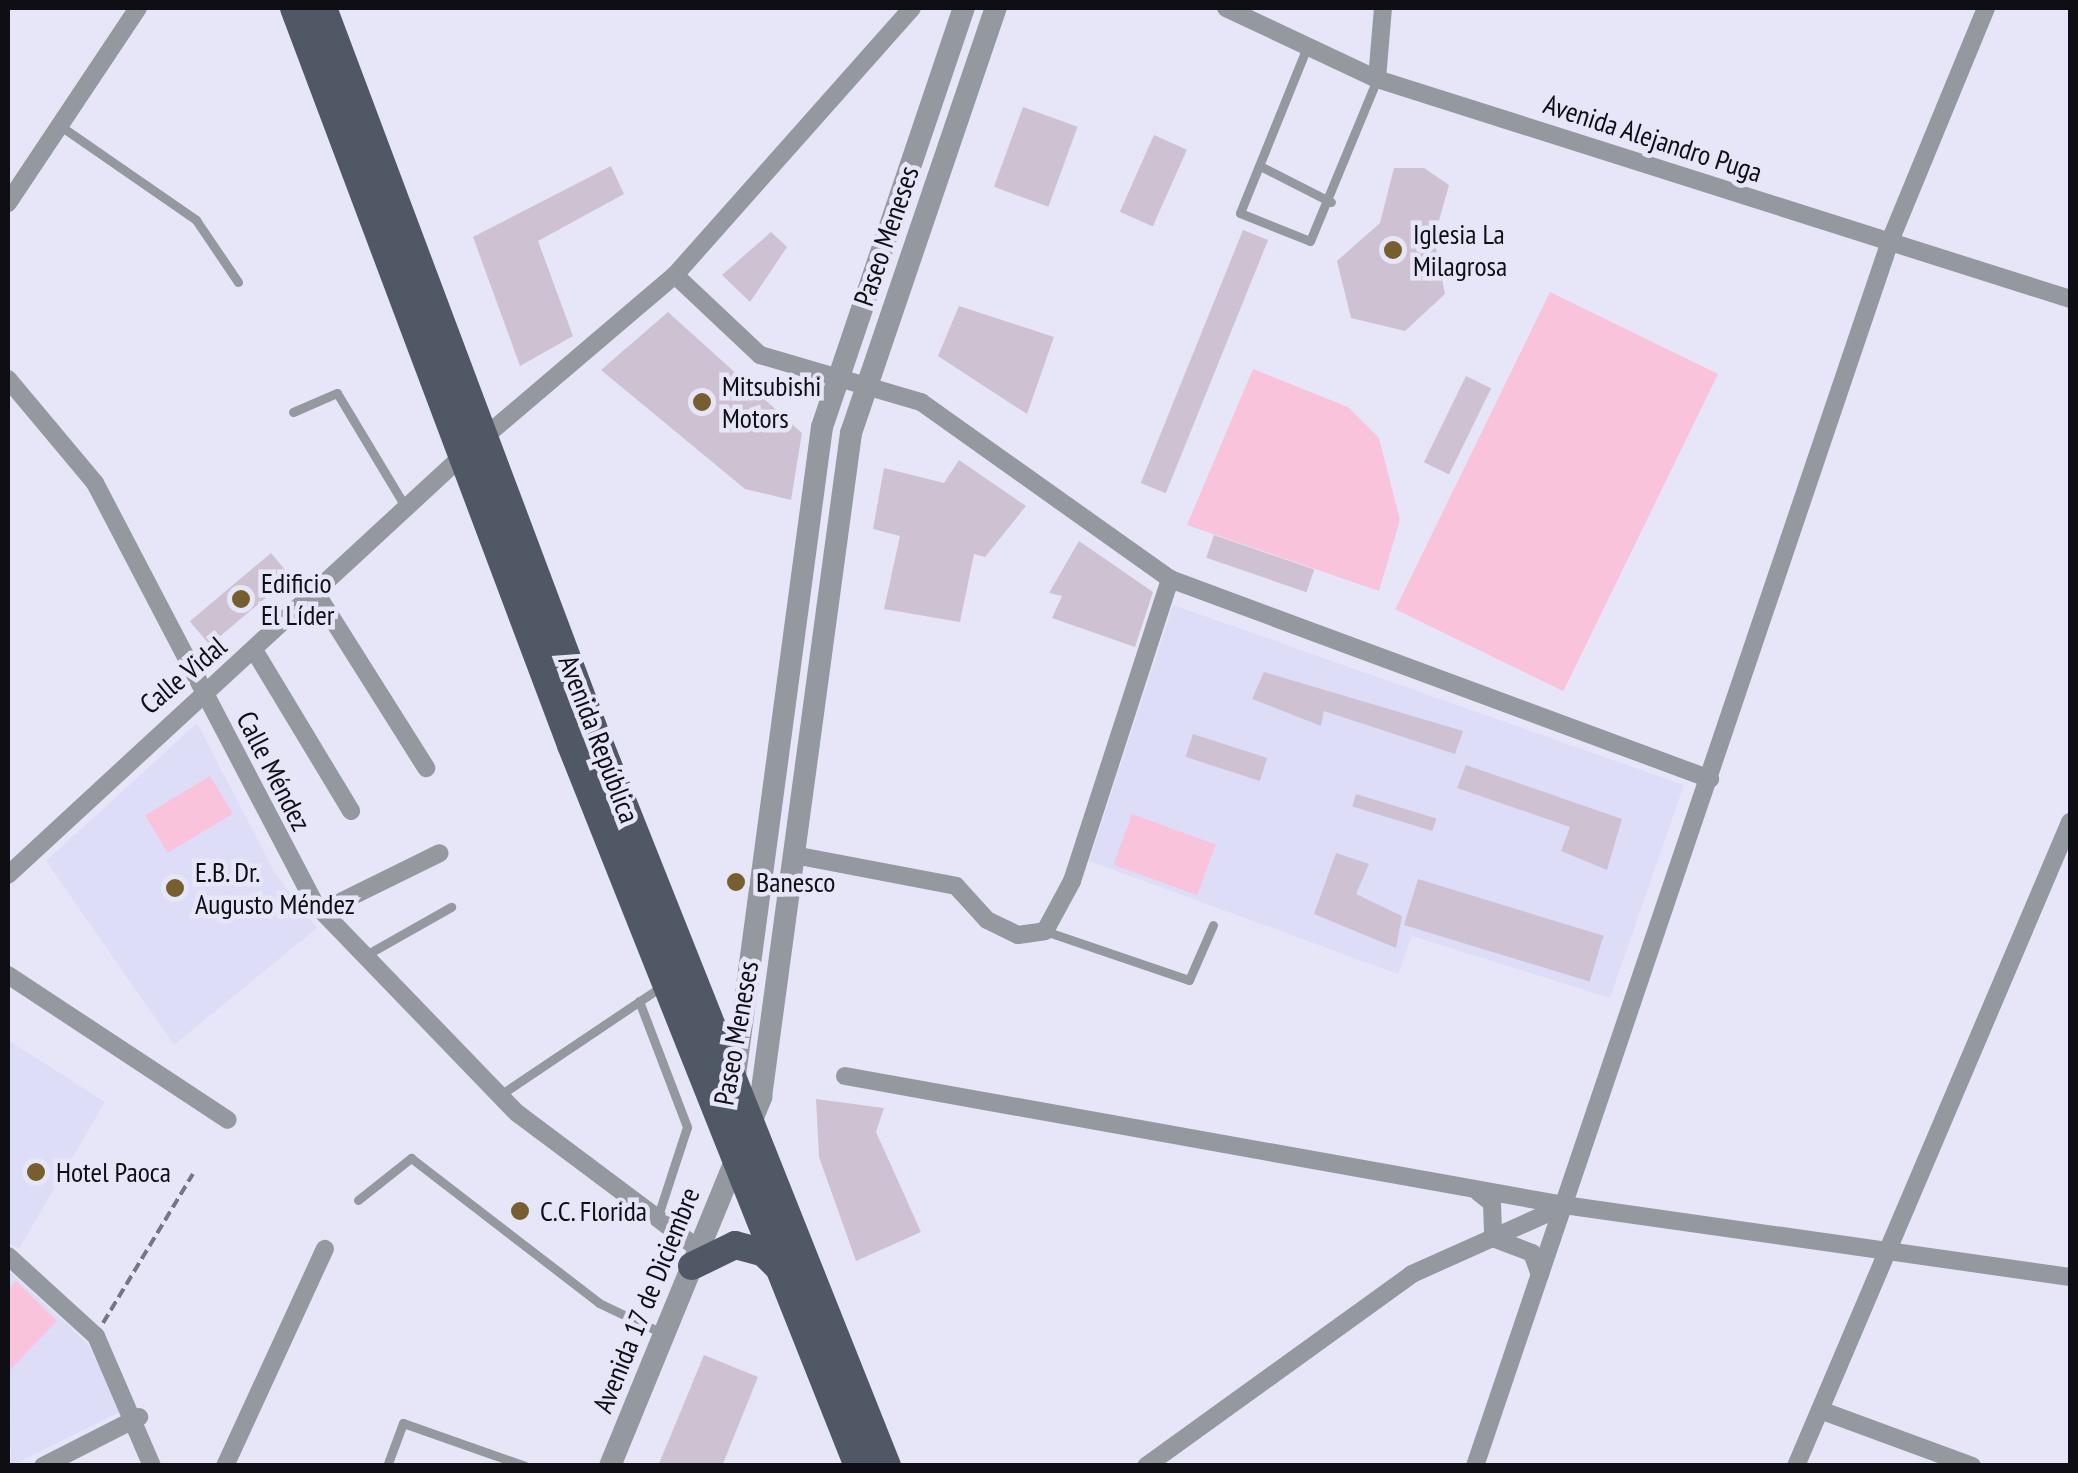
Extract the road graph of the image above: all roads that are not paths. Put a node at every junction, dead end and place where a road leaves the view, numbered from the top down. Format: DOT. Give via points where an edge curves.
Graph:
graph roads {
  1 [pos="138,8"];
  2 [pos="294,8"];
  3 [pos="323,8"];
  4 [pos="912,8"];
  5 [pos="964,8"];
  6 [pos="996,8"];
  7 [pos="1226,8"];
  8 [pos="1383,8"];
  9 [pos="1986,8"];
  10 [pos="1307,47"];
  11 [pos="1377,80"];
  12 [pos="60,125"];
  13 [pos="1264,168"];
  14 [pos="1331,202"];
  15 [pos="8,203"];
  16 [pos="1890,242"];
  17 [pos="676,275"];
  18 [pos="238,282"];
  19 [pos="2070,299"];
  20 [pos="837,375"];
  21 [pos="8,379"];
  22 [pos="865,386"];
  23 [pos="294,412"];
  24 [pos="483,438"];
  25 [pos="461,456"];
  26 [pos="406,508"];
  27 [pos="1170,579"];
  28 [pos="316,592"];
  29 [pos="254,650"];
  30 [pos="204,693"];
  31 [pos="426,768"];
  32 [pos="1710,779"];
  33 [pos="352,810"];
  34 [pos="2070,822"];
  35 [pos="440,852"];
  36 [pos="794,854"];
  37 [pos="8,875"];
  38 [pos="451,907"];
  39 [pos="322,911"];
  40 [pos="1213,924"];
  41 [pos="1045,931"];
  42 [pos="364,957"];
  43 [pos="8,975"];
  44 [pos="667,983"];
  45 [pos="639,1002"];
  46 [pos="734,1076"];
  47 [pos="845,1076"];
  48 [pos="500,1095"];
  49 [pos="228,1120"];
  50 [pos="752,1121"];
  51 [pos="737,1157"];
  52 [pos="1478,1191"];
  53 [pos="358,1200"];
  54 [pos="1564,1206"];
  55 [pos="657,1218"];
  56 [pos="1493,1238"];
  57 [pos="1886,1244"];
  58 [pos="325,1249"];
  59 [pos="8,1256"];
  60 [pos="695,1258"];
  61 [pos="783,1272"];
  62 [pos="1540,1275"];
  63 [pos="2070,1277"];
  64 [pos="664,1334"];
  65 [pos="1820,1410"];
  66 [pos="138,1416"];
  67 [pos="496,1461"];
  68 [pos="42,1466"];
  69 [pos="152,1466"];
  70 [pos="225,1466"];
  71 [pos="386,1466"];
  72 [pos="525,1466"];
  73 [pos="610,1466"];
  74 [pos="858,1466"];
  75 [pos="887,1466"];
  76 [pos="1146,1466"];
  77 [pos="1474,1466"];
  78 [pos="1796,1466"];
  79 [pos="1972,1466"];
  1 -- 12 [label="street"];
  2 -- 25 [label="main road, Avenida República"];
  3 -- 24 [label="main road, Avenida República"];
  4 -- 17 [label="street, Calle Vidal"];
  5 -- 20 [label="street, Paseo Meneses"];
  6 -- 22 [label="street, Paseo Meneses"];
  7 -- 10 [label="street, Avenida Alejandro Puga"];
  8 -- 11 [label="street"];
  9 -- 16 [label="street"];
  10 -- 11 [label="street, Avenida Alejandro Puga"];
  10 -- 13 [label="lane"];
  11 -- 14 [label="lane"];
  11 -- 16 [label="street, Avenida Alejandro Puga"];
  12 -- 15 [label="street"];
  12 -- 18 [label="lane" via="196,220"];
  13 -- 14 [label="lane"];
  13 -- 14 [label="lane" via="1240,213 1310,241"];
  16 -- 19 [label="street, Avenida Alejandro Puga"];
  16 -- 32 [label="street"];
  17 -- 20 [label="street" via="760,355"];
  17 -- 24 [label="street, Calle Vidal"];
  20 -- 22 [label="street"];
  20 -- 46 [label="street, Paseo Meneses" via="817,455"];
  21 -- 30 [label="street, Calle Méndez" via="95,483"];
  22 -- 27 [label="street" via="921,402"];
  22 -- 36 [label="street, Paseo Meneses" via="846,460"];
  23 -- 26 [label="lane" via="337,392"];
  24 -- 25 [label="street, Calle Vidal"];
  24 -- 46 [label="main road, Avenida República"];
  25 -- 26 [label="street, Calle Vidal"];
  25 -- 44 [label="main road, Avenida República"];
  26 -- 28 [label="street, Calle Vidal"];
  27 -- 32 [label="street"];
  27 -- 41 [label="street" via="1072,881"];
  28 -- 29 [label="street, Calle Vidal"];
  28 -- 31 [label="street"];
  29 -- 30 [label="street, Calle Vidal"];
  29 -- 33 [label="street"];
  30 -- 37 [label="street, Calle Vidal"];
  30 -- 39 [label="street, Calle Méndez"];
  32 -- 54 [label="street"];
  34 -- 57 [label="street"];
  35 -- 39 [label="street"];
  36 -- 41 [label="street" via="956,886 987,920 1018,935"];
  36 -- 50 [label="street, Paseo Meneses"];
  38 -- 42 [label="lane"];
  39 -- 42 [label="street, Calle Méndez"];
  40 -- 41 [label="lane" via="1189,980"];
  42 -- 48 [label="street, Calle Méndez"];
  43 -- 49 [label="street"];
  44 -- 45 [label="lane"];
  44 -- 51 [label="main road, Avenida República"];
  45 -- 48 [label="lane"];
  45 -- 55 [label="lane" via="687,1127"];
  46 -- 50 [label="main road, Avenida República"];
  46 -- 51 [label="street, Paseo Meneses"];
  47 -- 52 [label="street"];
  48 -- 55 [label="street, Calle Méndez"];
  50 -- 51 [label="street, Paseo Meneses"];
  50 -- 75 [label="main road, Avenida República"];
  51 -- 60 [label="street, Avenida 17 de Diciembre"];
  51 -- 61 [label="main road, Avenida República"];
  52 -- 54 [label="street"];
  52 -- 56 [label="street" via="1492,1203"];
  53 -- 64 [label="lane" via="411,1158 598,1303"];
  54 -- 56 [label="street"];
  54 -- 57 [label="street"];
  54 -- 62 [label="street"];
  55 -- 60 [label="street, Calle Méndez"];
  56 -- 62 [label="street" via="1532,1253"];
  56 -- 76 [label="street" via="1412,1274"];
  57 -- 63 [label="street"];
  57 -- 65 [label="street"];
  58 -- 70 [label="street"];
  59 -- 66 [label="street" via="96,1336"];
  60 -- 61 [label="main road" via="735,1245 764,1253"];
  60 -- 64 [label="street, Avenida 17 de Diciembre"];
  61 -- 74 [label="main road, Avenida República"];
  62 -- 77 [label="street"];
  64 -- 73 [label="street, Avenida 17 de Diciembre"];
  65 -- 78 [label="street"];
  65 -- 79 [label="street"];
  66 -- 68 [label="street"];
  66 -- 69 [label="street"];
  67 -- 71 [label="lane" via="403,1423"];
  67 -- 72 [label="lane"];
}
